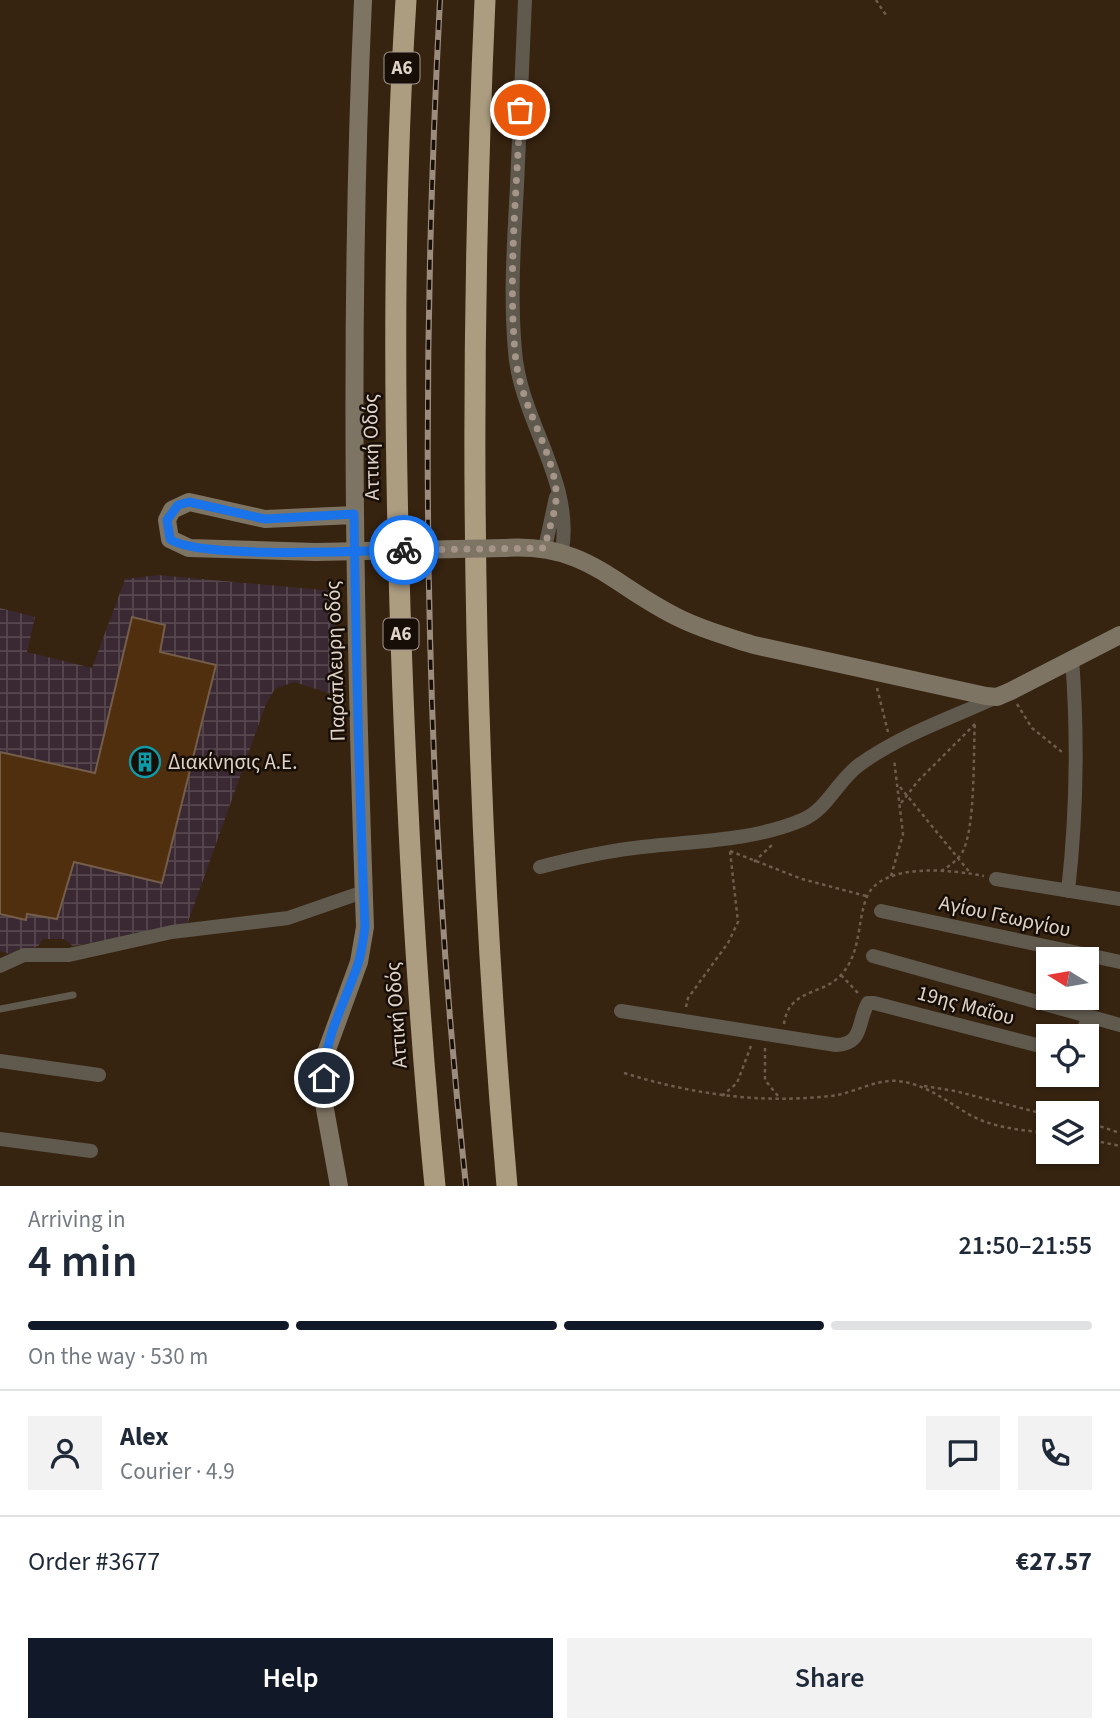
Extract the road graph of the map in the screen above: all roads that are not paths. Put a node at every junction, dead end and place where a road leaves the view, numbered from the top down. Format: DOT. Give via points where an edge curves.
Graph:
graph roads {
  1 [pos="363,0"];
  2 [pos="406,0"];
  3 [pos="485,0"];
  4 [pos="525,0"];
  5 [pos="354,514"];
  6 [pos="554,549"];
  7 [pos="1120,635"];
  8 [pos="1072,658"];
  9 [pos="997,697"];
  10 [pos="540,867"];
  11 [pos="996,879"];
  12 [pos="1068,891"];
  13 [pos="363,892"];
  14 [pos="1120,899"];
  15 [pos="881,911"];
  16 [pos="873,956"];
  17 [pos="1120,962"];
  18 [pos="1,963"];
  19 [pos="73,995"];
  20 [pos="0,1009"];
  21 [pos="621,1011"];
  22 [pos="1088,1016"];
  23 [pos="1085,1024"];
  24 [pos="1120,1025"];
  25 [pos="1036,1045"];
  26 [pos="0,1061"];
  27 [pos="99,1075"];
  28 [pos="0,1139"];
  29 [pos="91,1151"];
  30 [pos="339,1186"];
  31 [pos="435,1186"];
  32 [pos="507,1186"];
  1 -- 5 [label="street, Παράπλευρη οδός" via="356,170"];
  2 -- 31 [label="highway, Αττική Οδός / Α6" via="397,136 394,422 405,765"];
  3 -- 32 [label="highway" via="473,428 475,683"];
  4 -- 6 [label="street" via="514,239 515,351 524,401 557,492"];
  5 -- 6 [label="street, bridge" via="265,519 189,502 178,505 167,520 170,539 189,548 316,552"];
  5 -- 13 [label="street, Παράπλευρη οδός"];
  6 -- 9 [label="street" via="595,566 695,626 754,645"];
  7 -- 8 [label="street"];
  8 -- 9 [label="street"];
  8 -- 12 [label="street" via="1078,763"];
  9 -- 10 [label="street" via="857,766 809,817 730,844 596,853"];
  11 -- 12 [label="street"];
  12 -- 14 [label="street"];
  13 -- 18 [label="street" via="288,918 172,932 69,955 24,955"];
  13 -- 30 [label="street, Παράπλευρη οδός" via="365,927 359,962 324,1058 323,1098"];
  15 -- 17 [label="street, Αγίου Γεωργίου"];
  16 -- 22 [label="street"];
  19 -- 20 [label="lane"];
  21 -- 25 [label="street, 19ης Μαΐου" via="846,1045 861,1029 871,1003"];
  22 -- 23 [label="street"];
  22 -- 24 [label="street"];
  26 -- 27 [label="street"];
  28 -- 29 [label="street"];
}
